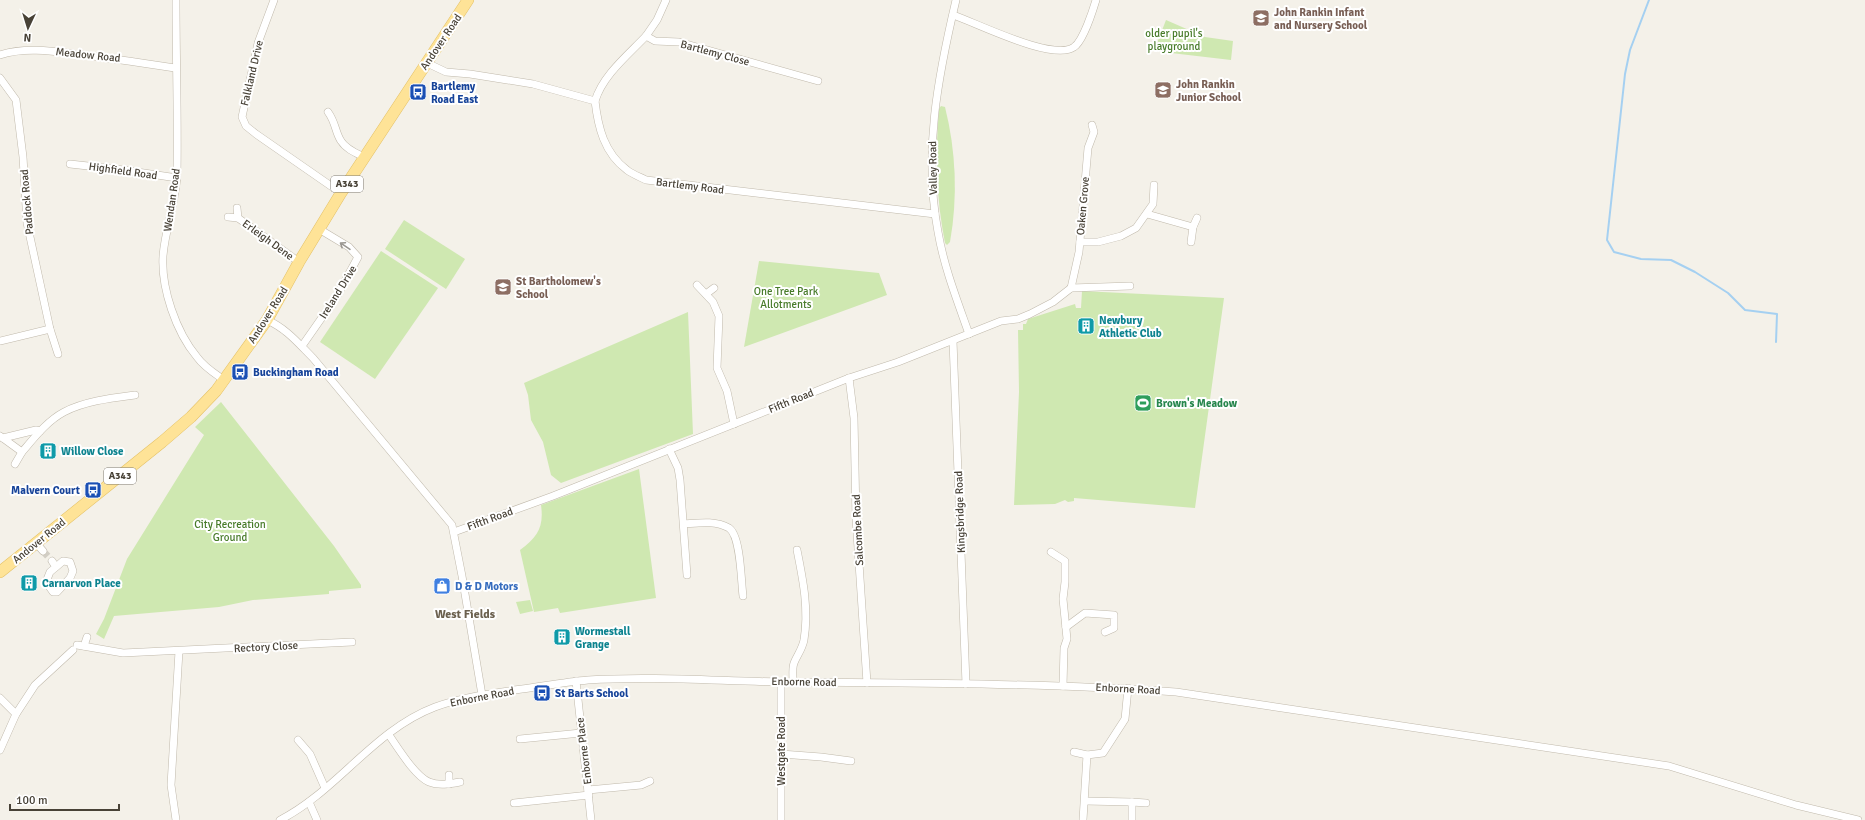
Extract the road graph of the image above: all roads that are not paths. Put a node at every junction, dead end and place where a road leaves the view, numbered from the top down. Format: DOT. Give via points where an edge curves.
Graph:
graph roads {
  1 [pos="176,0"];
  2 [pos="274,0"];
  3 [pos="468,0"];
  4 [pos="666,0"];
  5 [pos="956,0"];
  6 [pos="1096,0"];
  7 [pos="952,15"];
  8 [pos="646,36"];
  9 [pos="0,55"];
  10 [pos="427,63"];
  11 [pos="176,68"];
  12 [pos="0,78"];
  13 [pos="818,81"];
  14 [pos="595,101"];
  15 [pos="328,112"];
  16 [pos="1092,125"];
  17 [pos="364,158"];
  18 [pos="70,164"];
  19 [pos="177,178"];
  20 [pos="1154,185"];
  21 [pos="341,192"];
  22 [pos="237,208"];
  23 [pos="935,214"];
  24 [pos="1147,214"];
  25 [pos="228,217"];
  26 [pos="238,218"];
  27 [pos="1197,218"];
  28 [pos="1193,227"];
  29 [pos="319,229"];
  30 [pos="1080,242"];
  31 [pos="1191,242"];
  32 [pos="299,262"];
  33 [pos="697,286"];
  34 [pos="1130,286"];
  35 [pos="714,288"];
  36 [pos="1071,288"];
  37 [pos="706,294"];
  38 [pos="267,320"];
  39 [pos="50,329"];
  40 [pos="969,334"];
  41 [pos="0,341"];
  42 [pos="953,341"];
  43 [pos="302,346"];
  44 [pos="58,354"];
  45 [pos="849,378"];
  46 [pos="224,380"];
  47 [pos="135,395"];
  48 [pos="734,424"];
  49 [pos="40,431"];
  50 [pos="1,437"];
  51 [pos="669,449"];
  52 [pos="22,452"];
  53 [pos="15,464"];
  54 [pos="684,524"];
  55 [pos="454,532"];
  56 [pos="798,550"];
  57 [pos="1051,552"];
  58 [pos="0,572"];
  59 [pos="687,575"];
  60 [pos="743,596"];
  61 [pos="1066,627"];
  62 [pos="1105,632"];
  63 [pos="87,637"];
  64 [pos="352,642"];
  65 [pos="78,647"];
  66 [pos="179,651"];
  67 [pos="576,681"];
  68 [pos="781,682"];
  69 [pos="793,682"];
  70 [pos="867,683"];
  71 [pos="966,684"];
  72 [pos="1063,686"];
  73 [pos="1128,688"];
  74 [pos="482,695"];
  75 [pos="0,698"];
  76 [pos="16,714"];
  77 [pos="581,733"];
  78 [pos="389,735"];
  79 [pos="520,738"];
  80 [pos="298,740"];
  81 [pos="0,750"];
  82 [pos="1074,752"];
  83 [pos="781,754"];
  84 [pos="1087,755"];
  85 [pos="851,761"];
  86 [pos="448,775"];
  87 [pos="460,782"];
  88 [pos="650,782"];
  89 [pos="449,784"];
  90 [pos="325,788"];
  91 [pos="589,792"];
  92 [pos="1085,801"];
  93 [pos="309,802"];
  94 [pos="1132,802"];
  95 [pos="514,803"];
  96 [pos="1146,803"];
  97 [pos="176,820"];
  98 [pos="280,820"];
  99 [pos="316,820"];
  100 [pos="591,820"];
  101 [pos="781,820"];
  102 [pos="1083,820"];
  103 [pos="1132,820"];
  104 [pos="1858,820"];
  1 -- 11 [label="street, Wendan Road"];
  2 -- 21 [label="street, Falkland Drive" via="258,43 242,117 246,126 256,134"];
  3 -- 10 [label="main road, Andover Road / A343"];
  4 -- 8 [label="street"];
  5 -- 7 [label="street, Valley Road"];
  6 -- 7 [label="street" via="1083,34 1076,46 1070,49 1040,48"];
  7 -- 23 [label="street, Valley Road" via="934,115 932,172"];
  8 -- 13 [label="street, Bartlemy Close" via="655,40 679,42"];
  8 -- 14 [label="street" via="607,79"];
  9 -- 11 [label="street, Meadow Road" via="50,51"];
  10 -- 14 [label="street" via="446,72 533,84"];
  10 -- 17 [label="main road, Andover Road / A343"];
  11 -- 19 [label="street, Wendan Road"];
  12 -- 39 [label="street, Paddock Road" via="16,100 27,223"];
  14 -- 23 [label="street, Bartlemy Road" via="597,121 605,145 626,170 646,180"];
  15 -- 17 [label="street" via="334,120 340,140"];
  16 -- 30 [label="street, Oaken Grove" via="1094,132 1088,148"];
  17 -- 21 [label="main road, Andover Road / A343"];
  18 -- 19 [label="street, Highfield Road"];
  19 -- 46 [label="street, Wendan Road" via="163,255 164,283 172,310 188,346 207,368"];
  20 -- 24 [label="street" via="1153,204"];
  21 -- 29 [label="main road, Andover Road / A343"];
  22 -- 26 [label="street, Erleigh Dene"];
  23 -- 40 [label="street, Valley Road" via="947,268"];
  24 -- 28 [label="street"];
  24 -- 30 [label="street" via="1136,228 1122,236 1098,242"];
  25 -- 26 [label="street, Erleigh Dene"];
  26 -- 32 [label="street, Erleigh Dene"];
  27 -- 28 [label="street"];
  28 -- 31 [label="street"];
  29 -- 32 [label="main road, Andover Road / A343"];
  43 -- 29 [label="street, Ireland Drive, one-way" via="337,296 358,257 349,247"];
  30 -- 36 [label="street, Oaken Grove" via="1076,274"];
  32 -- 38 [label="main road, Andover Road / A343"];
  33 -- 37 [label="street"];
  34 -- 36 [label="street"];
  35 -- 37 [label="street"];
  36 -- 40 [label="street, Fifth Road" via="1053,302 1030,314 1002,321"];
  37 -- 48 [label="street" via="719,316 717,368 727,391"];
  38 -- 43 [label="street" via="280,326"];
  38 -- 46 [label="main road, Andover Road / A343"];
  39 -- 41 [label="street"];
  39 -- 44 [label="street, Paddock Road"];
  40 -- 42 [label="street, Fifth Road"];
  42 -- 45 [label="street, Fifth Road"];
  42 -- 71 [label="street, Kingsbridge Road"];
  43 -- 55 [label="street" via="443,513"];
  45 -- 48 [label="street, Fifth Road"];
  45 -- 70 [label="street, Salcombe Road" via="854,418 856,518"];
  46 -- 58 [label="main road, Andover Road / A343" via="191,417 40,547"];
  47 -- 49 [label="street" via="89,403 63,412"];
  48 -- 51 [label="street, Fifth Road"];
  49 -- 50 [label="street"];
  49 -- 52 [label="street"];
  50 -- 52 [label="street"];
  51 -- 54 [label="street" via="678,468"];
  51 -- 55 [label="street, Fifth Road" via="553,496"];
  52 -- 53 [label="street"];
  54 -- 59 [label="street"];
  54 -- 60 [label="street" via="718,524 730,529 736,538 739,553"];
  55 -- 74 [label="street"];
  56 -- 69 [label="street" via="805,590 806,616 804,640 794,663"];
  57 -- 61 [label="street" via="1065,561 1066,582 1063,599"];
  61 -- 62 [label="street" via="1085,613 1114,615 1114,628"];
  61 -- 72 [label="street"];
  63 -- 65 [label="street"];
  64 -- 66 [label="street, Rectory Close"];
  65 -- 66 [label="street, Rectory Close" via="123,653"];
  65 -- 76 [label="street" via="35,685"];
  66 -- 97 [label="street" via="171,785"];
  67 -- 68 [label="street, Enborne Road"];
  67 -- 74 [label="street, Enborne Road"];
  67 -- 77 [label="street, Enborne Place"];
  68 -- 69 [label="street, Enborne Road"];
  68 -- 83 [label="street, Westgate Road"];
  69 -- 70 [label="street, Enborne Road"];
  70 -- 71 [label="street, Enborne Road"];
  71 -- 72 [label="street, Enborne Road"];
  72 -- 73 [label="street, Enborne Road"];
  73 -- 84 [label="street" via="1125,719 1109,747 1103,753"];
  73 -- 104 [label="street, Enborne Road" via="1230,699 1668,766 1796,805"];
  74 -- 78 [label="street, Enborne Road" via="433,708"];
  75 -- 76 [label="street"];
  76 -- 81 [label="street"];
  77 -- 79 [label="street"];
  77 -- 91 [label="street, Enborne Place"];
  78 -- 89 [label="street" via="422,778"];
  78 -- 90 [label="street, Enborne Road"];
  80 -- 90 [label="street" via="310,754"];
  82 -- 84 [label="street"];
  83 -- 85 [label="street"];
  83 -- 101 [label="street, Westgate Road"];
  84 -- 92 [label="street"];
  86 -- 89 [label="street"];
  87 -- 89 [label="street"];
  88 -- 91 [label="street"];
  90 -- 93 [label="street, Enborne Road"];
  91 -- 95 [label="street"];
  91 -- 100 [label="street, Enborne Place"];
  92 -- 94 [label="street"];
  92 -- 102 [label="street"];
  93 -- 98 [label="street, Enborne Road"];
  93 -- 99 [label="street"];
  94 -- 96 [label="street"];
  94 -- 103 [label="street"];
}
